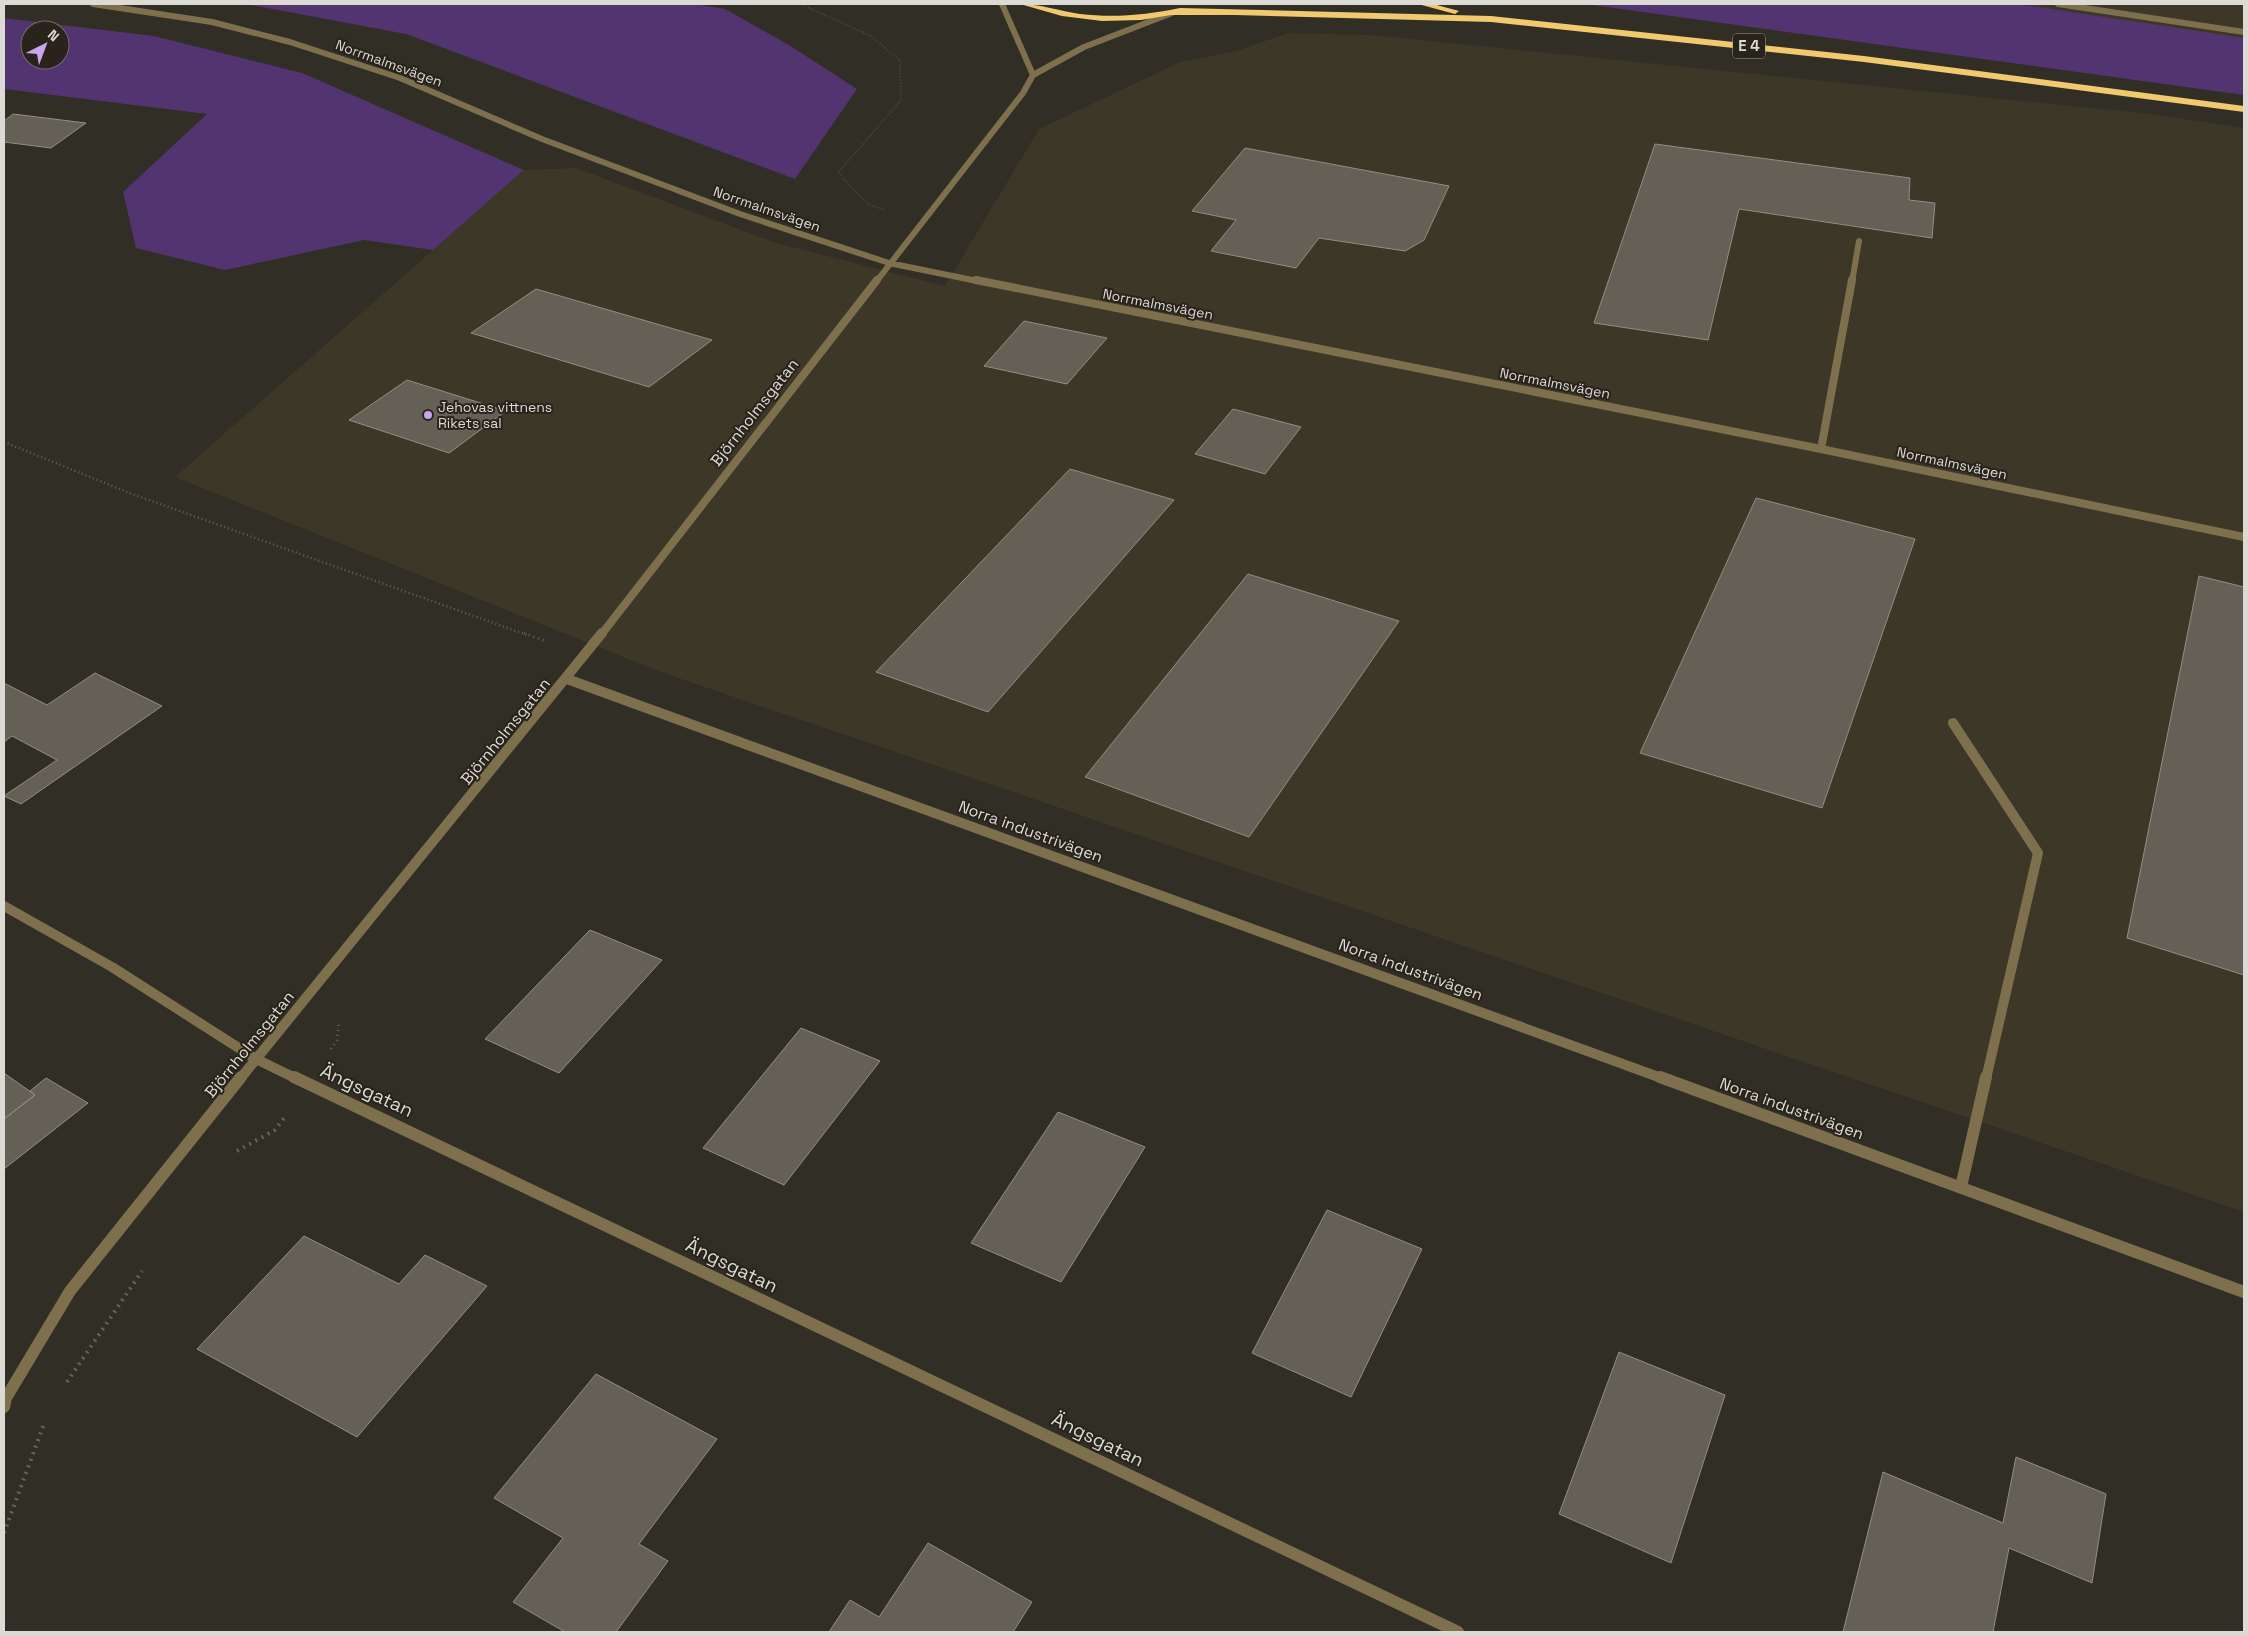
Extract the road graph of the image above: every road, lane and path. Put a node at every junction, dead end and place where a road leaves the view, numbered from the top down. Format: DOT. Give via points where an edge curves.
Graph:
graph roads {
  1 [pos="93,4"];
  2 [pos="800,4"];
  3 [pos="1002,4"];
  4 [pos="1024,4"];
  5 [pos="1206,4"];
  6 [pos="1422,4"];
  7 [pos="2058,4"];
  8 [pos="1172,14"];
  9 [pos="1490,19"];
  10 [pos="2244,32"];
  11 [pos="1034,74"];
  12 [pos="2244,109"];
  13 [pos="921,223"];
  14 [pos="1859,241"];
  15 [pos="889,263"];
  16 [pos="4,442"];
  17 [pos="1821,449"];
  18 [pos="2244,537"];
  19 [pos="585,656"];
  20 [pos="567,679"];
  21 [pos="1953,723"];
  22 [pos="4,906"];
  23 [pos="340,1017"];
  24 [pos="256,1059"];
  25 [pos="311,1084"];
  26 [pos="231,1156"];
  27 [pos="1961,1187"];
  28 [pos="147,1264"];
  29 [pos="2244,1292"];
  30 [pos="66,1383"];
  31 [pos="4,1407"];
  32 [pos="47,1416"];
  33 [pos="4,1534"];
  34 [pos="1458,1632"];
  1 -- 15 [label="street, Norrmalmsvägen" via="212,22 299,44 400,78 542,139 740,214"];
  2 -- 13 [label="path" via="870,36 900,62 901,100 838,173 869,205"];
  3 -- 11 [label="street"];
  4 -- 8 [label="highway, E 4" via="1067,15 1106,18"];
  5 -- 8 [label="highway, E 4"];
  6 -- 9 [label="highway, E 4"];
  7 -- 10 [label="street"];
  8 -- 9 [label="highway, E 4"];
  8 -- 11 [label="street" via="1107,37"];
  9 -- 12 [label="highway, E 4" via="1864,59"];
  11 -- 13 [label="street, Björnholmsgatan" via="1023,93"];
  13 -- 15 [label="street, Björnholmsgatan"];
  14 -- 17 [label="street"];
  15 -- 17 [label="street, Norrmalmsvägen"];
  15 -- 19 [label="street, Björnholmsgatan"];
  16 -- 19 [label="path" via="132,494"];
  17 -- 18 [label="street, Norrmalmsvägen"];
  19 -- 20 [label="street, Björnholmsgatan"];
  20 -- 24 [label="street, Björnholmsgatan"];
  20 -- 27 [label="street, Norra industrivägen"];
  21 -- 27 [label="street" via="2038,853"];
  22 -- 24 [label="street, Ängsgatan" via="112,967"];
  23 -- 25 [label="path" via="337,1040"];
  24 -- 25 [label="street, Ängsgatan"];
  24 -- 31 [label="street, Björnholmsgatan" via="70,1291 6,1398"];
  25 -- 26 [label="path" via="275,1130 244,1145"];
  25 -- 34 [label="street, Ängsgatan"];
  27 -- 29 [label="street, Norra industrivägen"];
  28 -- 30 [label="path"];
  32 -- 33 [label="path"];
}
